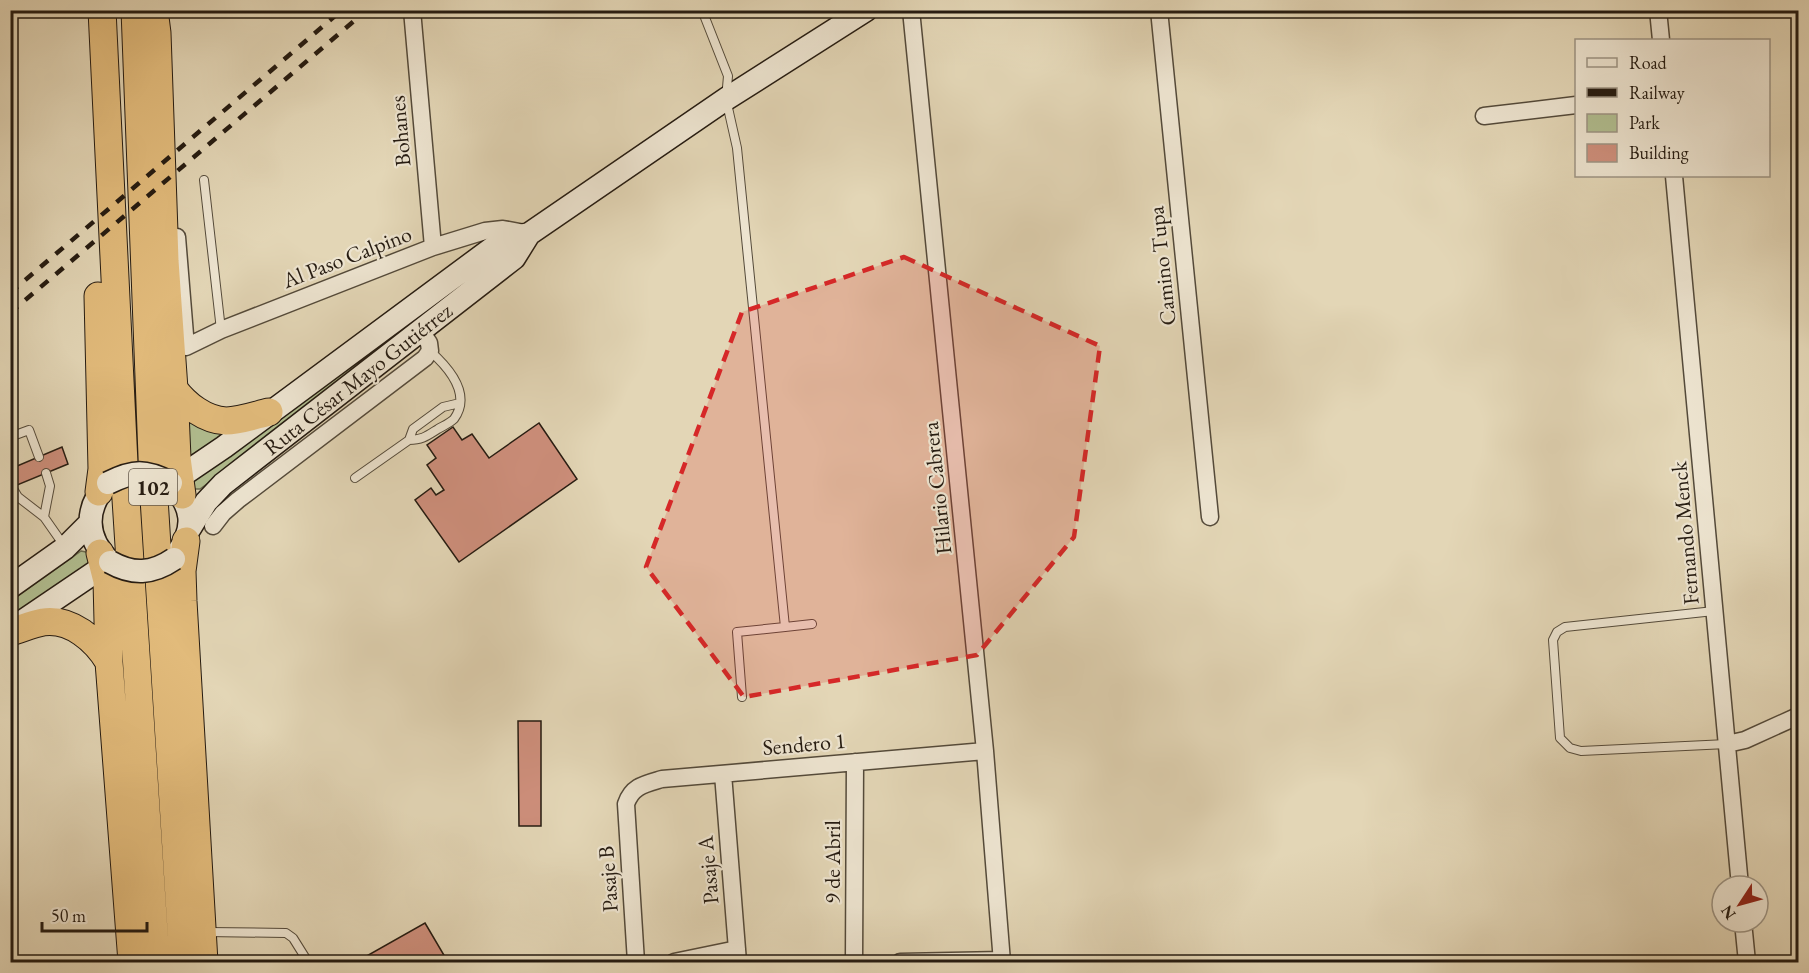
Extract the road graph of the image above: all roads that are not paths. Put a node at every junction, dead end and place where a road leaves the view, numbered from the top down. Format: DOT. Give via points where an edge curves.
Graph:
graph roads {
  1 [pos="85,10"];
  2 [pos="102,10"];
  3 [pos="135,10"];
  4 [pos="154,10"];
  5 [pos="412,10"];
  6 [pos="702,10"];
  7 [pos="866,10"];
  8 [pos="911,10"];
  9 [pos="1159,10"];
  10 [pos="1658,10"];
  11 [pos="1661,39"];
  12 [pos="726,99"];
  13 [pos="1575,105"];
  14 [pos="1484,116"];
  15 [pos="1674,177"];
  16 [pos="204,180"];
  17 [pos="175,214"];
  18 [pos="529,234"];
  19 [pos="433,247"];
  20 [pos="221,330"];
  21 [pos="426,341"];
  22 [pos="174,389"];
  23 [pos="460,403"];
  24 [pos="269,412"];
  25 [pos="10,437"];
  26 [pos="409,440"];
  27 [pos="39,457"];
  28 [pos="46,473"];
  29 [pos="355,478"];
  30 [pos="178,485"];
  31 [pos="12,487"];
  32 [pos="104,487"];
  33 [pos="44,517"];
  34 [pos="1210,518"];
  35 [pos="90,523"];
  36 [pos="213,526"];
  37 [pos="183,542"];
  38 [pos="65,548"];
  39 [pos="104,560"];
  40 [pos="12,584"];
  41 [pos="1714,611"];
  42 [pos="812,624"];
  43 [pos="785,627"];
  44 [pos="10,631"];
  45 [pos="109,662"];
  46 [pos="742,697"];
  47 [pos="1798,716"];
  48 [pos="1727,744"];
  49 [pos="985,751"];
  50 [pos="855,762"];
  51 [pos="723,774"];
  52 [pos="629,794"];
  53 [pos="1739,874"];
  54 [pos="203,932"];
  55 [pos="1744,934"];
  56 [pos="738,956"];
  57 [pos="1002,961"];
  58 [pos="132,963"];
  59 [pos="156,963"];
  60 [pos="183,963"];
  61 [pos="204,963"];
  62 [pos="308,963"];
  63 [pos="636,963"];
  64 [pos="674,963"];
  65 [pos="854,963"];
  66 [pos="900,963"];
  67 [pos="1747,963"];
  1 -- 32 [label="highway"];
  2 -- 59 [label="highway, 102" via="125,483"];
  3 -- 60 [label="highway, 102" via="153,482"];
  4 -- 22 [label="highway"];
  5 -- 19 [label="street, Bohanes"];
  6 -- 12 [label="lane" via="728,76"];
  7 -- 12 [label="main road, Ruta César Mayo Gutiérrez"];
  8 -- 49 [label="street, Hilario Cabrera"];
  9 -- 34 [label="street, Camino Tupa"];
  10 -- 11 [label="street"];
  12 -- 18 [label="main road, Ruta César Mayo Gutiérrez"];
  12 -- 43 [label="lane" via="737,148"];
  13 -- 14 [label="street"];
  15 -- 41 [label="street, Fernando Menck"];
  16 -- 20 [label="lane"];
  17 -- 20 [label="street, Al Paso Calpino" via="186,347"];
  18 -- 19 [label="street, Al Paso Calpino" via="503,229 484,231"];
  18 -- 21 [label="main road, Ruta César Mayo Gutiérrez" via="514,258"];
  18 -- 24 [label="main road, Ruta César Mayo Gutiérrez" via="502,241"];
  19 -- 20 [label="street, Al Paso Calpino"];
  21 -- 23 [label="lane" via="457,382"];
  21 -- 36 [label="street" via="425,358 238,500"];
  21 -- 37 [label="main road, Ruta César Mayo Gutiérrez" via="223,484 206,502"];
  22 -- 24 [label="highway" via="183,401 209,417 227,421"];
  22 -- 30 [label="highway"];
  23 -- 26 [label="lane" via="442,407 413,429"];
  23 -- 26 [label="lane" via="453,419 422,440"];
  24 -- 30 [label="main road, Ruta César Mayo Gutiérrez"];
  25 -- 27 [label="lane" via="29,429"];
  26 -- 29 [label="lane"];
  28 -- 33 [label="lane" via="50,486"];
  30 -- 32 [label="main road, bridge" via="151,473 128,473"];
  30 -- 37 [label="main road" via="189,510"];
  31 -- 33 [label="lane" via="18,497"];
  32 -- 35 [label="main road" via="92,507"];
  33 -- 38 [label="lane"];
  35 -- 38 [label="main road"];
  35 -- 39 [label="main road"];
  37 -- 39 [label="main road, bridge" via="156,569 136,572"];
  37 -- 54 [label="highway" via="183,601"];
  38 -- 40 [label="main road"];
  39 -- 44 [label="main road"];
  39 -- 45 [label="highway"];
  41 -- 48 [label="street, Fernando Menck"];
  41 -- 48 [label="lane" via="1565,627 1557,632 1553,640 1560,738 1570,748 1581,751"];
  42 -- 43 [label="lane"];
  43 -- 46 [label="lane" via="737,632"];
  44 -- 45 [label="highway" via="44,622 67,625 86,634"];
  45 -- 58 [label="highway"];
  47 -- 48 [label="street"];
  48 -- 53 [label="street, Fernando Menck"];
  49 -- 50 [label="street, Sendero 1"];
  49 -- 57 [label="street, Hilario Cabrera"];
  50 -- 51 [label="street, Sendero 1"];
  50 -- 65 [label="street, 9 de Abril"];
  51 -- 52 [label="street, Sendero 1" via="662,779"];
  51 -- 56 [label="street, Pasaje A"];
  52 -- 63 [label="street, Pasaje B" via="626,816"];
  54 -- 61 [label="highway"];
  54 -- 62 [label="lane" via="286,933"];
  55 -- 67 [label="street"];
  56 -- 64 [label="street"];
  57 -- 66 [label="street"];
}
